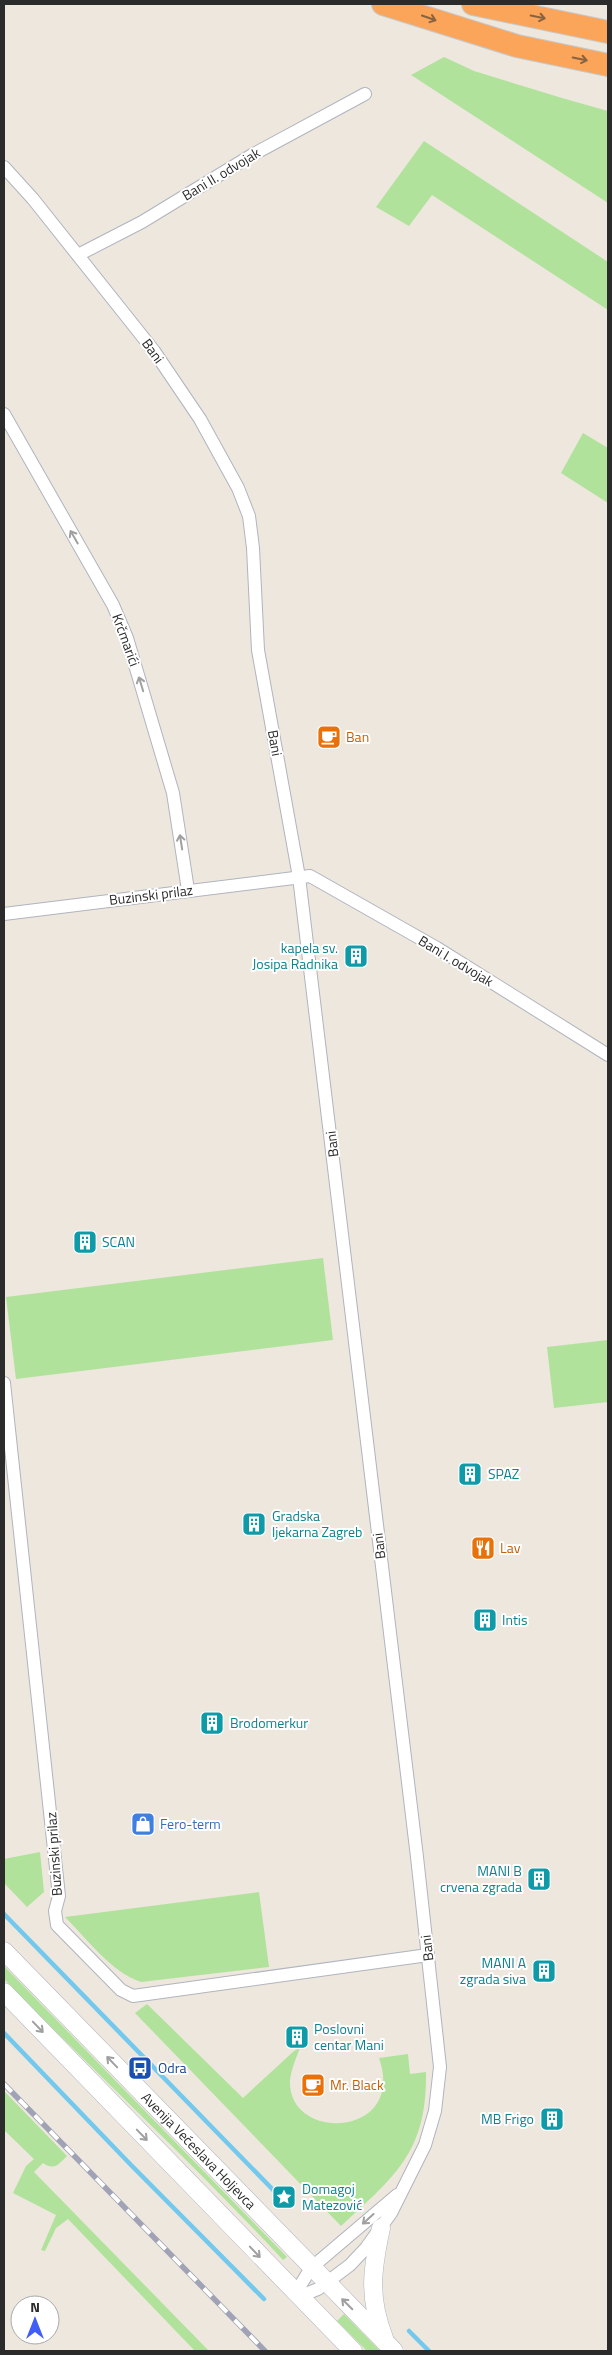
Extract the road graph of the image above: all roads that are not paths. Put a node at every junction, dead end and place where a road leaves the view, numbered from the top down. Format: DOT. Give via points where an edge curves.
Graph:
graph roads {
  1 [pos="383,4"];
  2 [pos="473,4"];
  3 [pos="608,32"];
  4 [pos="608,65"];
  5 [pos="365,94"];
  6 [pos="4,167"];
  7 [pos="78,255"];
  8 [pos="4,414"];
  9 [pos="299,877"];
  10 [pos="188,890"];
  11 [pos="4,914"];
  12 [pos="608,1055"];
  13 [pos="4,1383"];
  14 [pos="7,1427"];
  15 [pos="4,1951"];
  16 [pos="428,1956"];
  17 [pos="4,1992"];
  18 [pos="401,2192"];
  19 [pos="380,2228"];
  20 [pos="311,2268"];
  21 [pos="327,2284"];
  22 [pos="295,2294"];
  23 [pos="390,2347"];
  24 [pos="353,2351"];
  1 -- 4 [label="highway, one-way" via="517,46"];
  2 -- 3 [label="highway, one-way"];
  5 -- 7 [label="street, Bani II. odvojak" via="252,155 142,222"];
  6 -- 7 [label="street, Bani"];
  7 -- 9 [label="street, Bani" via="154,351 200,420 238,488 248,516 253,548 258,650"];
  10 -- 8 [label="street, Krčmarići, one-way" via="173,793 128,638 113,605"];
  9 -- 10 [label="street, Buzinski prilaz"];
  9 -- 12 [label="street, Bani I. odvojak" via="310,876 437,948"];
  9 -- 16 [label="street, Bani"];
  10 -- 11 [label="street, Buzinski prilaz"];
  13 -- 14 [label="street, Buzinski prilaz"];
  14 -- 16 [label="street, Buzinski prilaz" via="60,1896 54,1917 56,1925 120,1990 134,1996"];
  20 -- 15 [label="main road, Avenija Većeslava Holjevca, one-way"];
  16 -- 18 [label="street, Bani" via="440,2067 438,2094 421,2156"];
  17 -- 22 [label="main road, one-way"];
  18 -- 19 [label="street, Bani"];
  18 -- 20 [label="street, Bani, one-way"];
  19 -- 21 [label="street, Bani" via="357,2259"];
  19 -- 23 [label="main road" via="372,2296"];
  20 -- 21 [label="main road, Avenija Većeslava Holjevca"];
  20 -- 22 [label="street, Bani"];
  21 -- 22 [label="street, Bani" via="308,2293"];
  23 -- 21 [label="main road, Avenija Većeslava Holjevca, one-way"];
  22 -- 24 [label="main road"];
}
